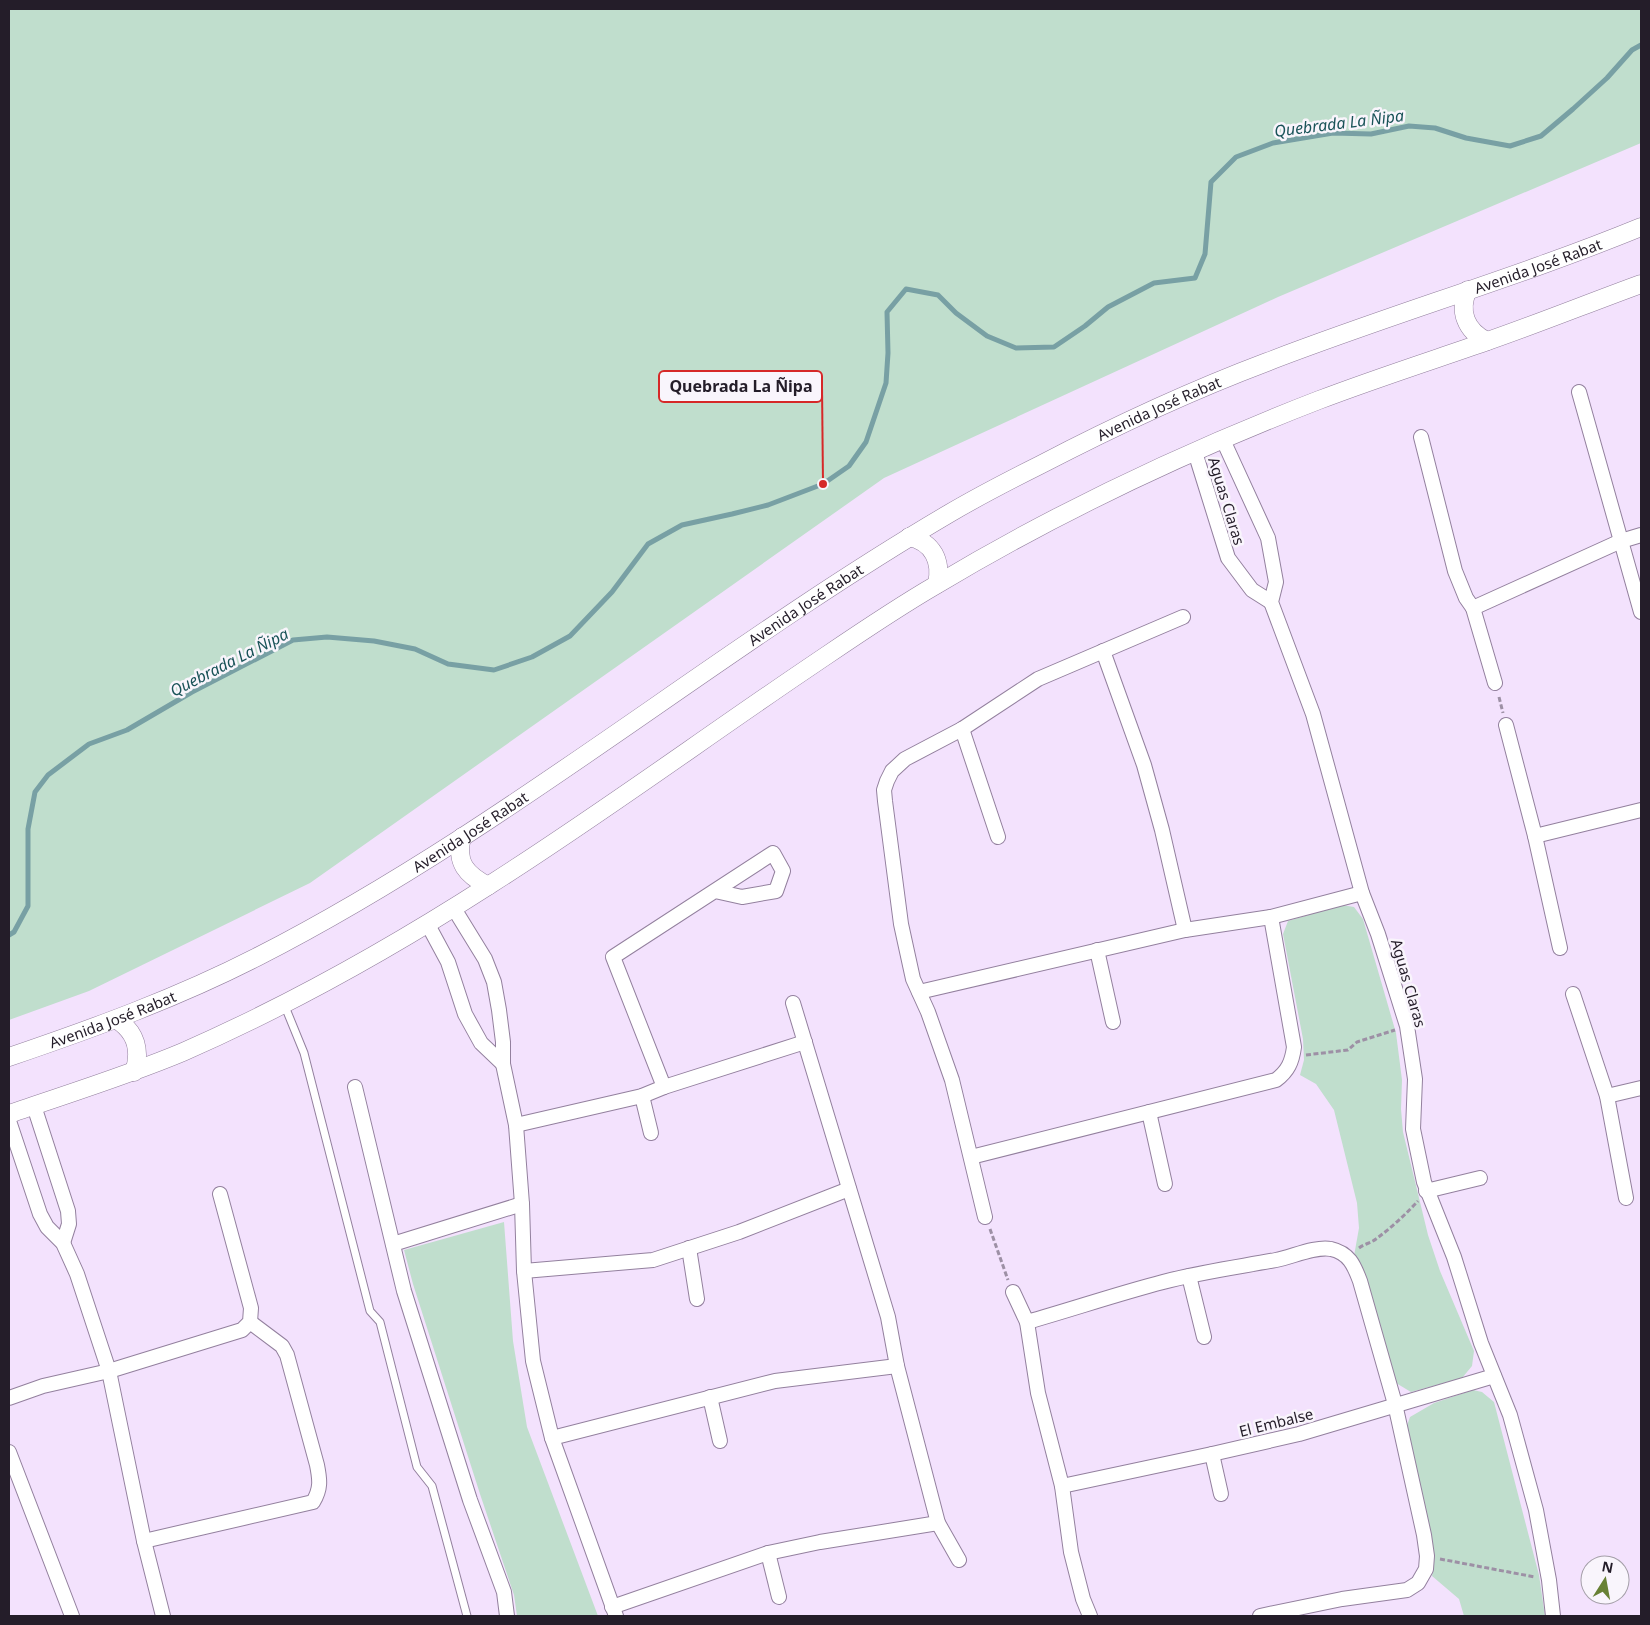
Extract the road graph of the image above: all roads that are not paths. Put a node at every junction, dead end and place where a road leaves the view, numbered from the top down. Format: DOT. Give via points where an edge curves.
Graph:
graph roads {
  1 [pos="1641,227"];
  2 [pos="1641,284"];
  3 [pos="1468,290"];
  4 [pos="1486,341"];
  5 [pos="1579,392"];
  6 [pos="1421,437"];
  7 [pos="1223,440"];
  8 [pos="1195,452"];
  9 [pos="1641,535"];
  10 [pos="909,538"];
  11 [pos="1621,541"];
  12 [pos="937,584"];
  13 [pos="1271,602"];
  14 [pos="1473,608"];
  15 [pos="1641,612"];
  16 [pos="1183,616"];
  17 [pos="1103,652"];
  18 [pos="1495,683"];
  19 [pos="1506,725"];
  20 [pos="962,729"];
  21 [pos="1641,810"];
  22 [pos="1535,836"];
  23 [pos="462,837"];
  24 [pos="998,837"];
  25 [pos="488,886"];
  26 [pos="715,891"];
  27 [pos="1362,893"];
  28 [pos="453,907"];
  29 [pos="1271,917"];
  30 [pos="427,923"];
  31 [pos="1185,930"];
  32 [pos="1560,948"];
  33 [pos="1097,950"];
  34 [pos="918,992"];
  35 [pos="1573,994"];
  36 [pos="794,1002"];
  37 [pos="283,1004"];
  38 [pos="117,1020"];
  39 [pos="1113,1022"];
  40 [pos="805,1042"];
  41 [pos="9,1057"];
  42 [pos="503,1064"];
  43 [pos="134,1072"];
  44 [pos="355,1087"];
  45 [pos="664,1087"];
  46 [pos="1641,1088"];
  47 [pos="642,1096"];
  48 [pos="1607,1096"];
  49 [pos="34,1106"];
  50 [pos="1149,1112"];
  51 [pos="9,1114"];
  52 [pos="9,1121"];
  53 [pos="516,1125"];
  54 [pos="650,1133"];
  55 [pos="971,1156"];
  56 [pos="1480,1178"];
  57 [pos="1165,1184"];
  58 [pos="849,1189"];
  59 [pos="1426,1191"];
  60 [pos="220,1194"];
  61 [pos="1626,1198"];
  62 [pos="522,1204"];
  63 [pos="985,1217"];
  64 [pos="63,1244"];
  65 [pos="393,1244"];
  66 [pos="689,1248"];
  67 [pos="524,1271"];
  68 [pos="1189,1276"];
  69 [pos="1012,1292"];
  70 [pos="696,1299"];
  71 [pos="250,1322"];
  72 [pos="1027,1322"];
  73 [pos="1204,1337"];
  74 [pos="897,1366"];
  75 [pos="109,1371"];
  76 [pos="1494,1376"];
  77 [pos="710,1397"];
  78 [pos="9,1398"];
  79 [pos="1395,1404"];
  80 [pos="552,1438"];
  81 [pos="720,1441"];
  82 [pos="9,1452"];
  83 [pos="1212,1454"];
  84 [pos="1062,1486"];
  85 [pos="1221,1494"];
  86 [pos="938,1523"];
  87 [pos="144,1541"];
  88 [pos="768,1553"];
  89 [pos="959,1560"];
  90 [pos="779,1598"];
  91 [pos="614,1612"];
  92 [pos="72,1616"];
  93 [pos="163,1616"];
  94 [pos="468,1616"];
  95 [pos="507,1616"];
  96 [pos="1090,1616"];
  97 [pos="1260,1616"];
  98 [pos="1553,1616"];
  1 -- 3 [label="street, Avenida José Rabat"];
  2 -- 4 [label="street"];
  3 -- 4 [label="street" via="1463,307 1465,321"];
  3 -- 10 [label="street, Avenida José Rabat" via="1209,385 1075,446 954,510"];
  4 -- 7 [label="street" via="1372,380"];
  5 -- 11 [label="street"];
  6 -- 14 [label="street" via="1455,571"];
  7 -- 8 [label="street"];
  7 -- 13 [label="street, Aguas Claras" via="1268,538 1276,582"];
  8 -- 12 [label="street" via="1116,488"];
  8 -- 13 [label="street, Aguas Claras" via="1228,558 1252,590"];
  9 -- 11 [label="street"];
  10 -- 12 [label="street" via="924,542 935,554 939,569"];
  10 -- 23 [label="street, Avenida José Rabat" via="816,596"];
  11 -- 14 [label="street"];
  11 -- 15 [label="street"];
  12 -- 25 [label="street"];
  13 -- 27 [label="street, Aguas Claras" via="1313,714"];
  14 -- 18 [label="street"];
  16 -- 17 [label="street"];
  17 -- 20 [label="street" via="1038,679"];
  17 -- 31 [label="street" via="1144,764"];
  19 -- 22 [label="street"];
  20 -- 24 [label="street"];
  20 -- 34 [label="street" via="905,759 892,771 884,790 901,924"];
  21 -- 22 [label="street"];
  22 -- 32 [label="street"];
  23 -- 25 [label="street" via="460,858 465,869"];
  23 -- 38 [label="street, Avenida José Rabat" via="274,948"];
  25 -- 28 [label="street"];
  26 -- 26 [label="street" via="773,853 783,871 776,891 742,897"];
  26 -- 45 [label="street" via="613,957"];
  27 -- 29 [label="street"];
  27 -- 59 [label="street, Aguas Claras" via="1406,1026 1415,1079 1413,1128"];
  28 -- 30 [label="street"];
  28 -- 42 [label="street" via="485,959 494,982"];
  29 -- 31 [label="street"];
  29 -- 50 [label="street" via="1294,1047 1285,1074 1276,1080"];
  30 -- 37 [label="street"];
  30 -- 42 [label="street" via="448,962 465,1014 481,1042"];
  31 -- 33 [label="street"];
  33 -- 34 [label="street"];
  33 -- 39 [label="street"];
  34 -- 55 [label="street" via="952,1080"];
  35 -- 48 [label="street"];
  36 -- 40 [label="street"];
  37 -- 43 [label="street" via="230,1031"];
  37 -- 94 [label="lane" via="304,1053 370,1311 380,1322 418,1467 432,1486"];
  38 -- 41 [label="street, Avenida José Rabat"];
  38 -- 43 [label="street" via="136,1043 138,1057"];
  40 -- 45 [label="street"];
  40 -- 58 [label="street"];
  42 -- 53 [label="street"];
  43 -- 49 [label="street"];
  44 -- 65 [label="street"];
  45 -- 47 [label="street"];
  46 -- 48 [label="street"];
  47 -- 53 [label="street"];
  47 -- 54 [label="street"];
  48 -- 61 [label="street"];
  49 -- 51 [label="street"];
  49 -- 64 [label="street" via="68,1211 69,1224"];
  50 -- 55 [label="street"];
  50 -- 57 [label="street"];
  52 -- 64 [label="street" via="40,1214"];
  53 -- 62 [label="street"];
  55 -- 63 [label="street"];
  56 -- 59 [label="street"];
  58 -- 66 [label="street"];
  58 -- 74 [label="street" via="888,1317"];
  59 -- 76 [label="street, Aguas Claras" via="1454,1257"];
  60 -- 71 [label="street" via="251,1308"];
  62 -- 65 [label="street"];
  62 -- 67 [label="street"];
  64 -- 75 [label="street" via="77,1274"];
  65 -- 95 [label="street" via="404,1291 470,1500 504,1592"];
  66 -- 67 [label="street" via="653,1260"];
  66 -- 70 [label="street"];
  67 -- 80 [label="street" via="533,1361"];
  68 -- 72 [label="street"];
  68 -- 73 [label="street"];
  68 -- 79 [label="street" via="1323,1248 1340,1251 1353,1262 1360,1281"];
  69 -- 72 [label="street"];
  71 -- 75 [label="street" via="242,1330"];
  71 -- 87 [label="street" via="282,1346 286,1354 317,1465 321,1483 319,1493 313,1502"];
  72 -- 84 [label="street" via="1038,1393"];
  74 -- 77 [label="street" via="776,1381"];
  74 -- 86 [label="street"];
  75 -- 78 [label="street" via="43,1386"];
  75 -- 87 [label="street"];
  76 -- 79 [label="street, El Embalse"];
  76 -- 98 [label="street, Aguas Claras" via="1510,1415 1536,1510"];
  77 -- 80 [label="street"];
  77 -- 81 [label="street"];
  79 -- 83 [label="street, El Embalse" via="1299,1434"];
  79 -- 97 [label="street" via="1427,1556 1422,1579 1407,1590"];
  80 -- 91 [label="street"];
  82 -- 92 [label="street"];
  83 -- 84 [label="street, El Embalse"];
  83 -- 85 [label="street"];
  84 -- 96 [label="street" via="1071,1552"];
  86 -- 88 [label="street"];
  86 -- 89 [label="street"];
  87 -- 93 [label="street"];
  88 -- 90 [label="street"];
  88 -- 91 [label="street"];
}
